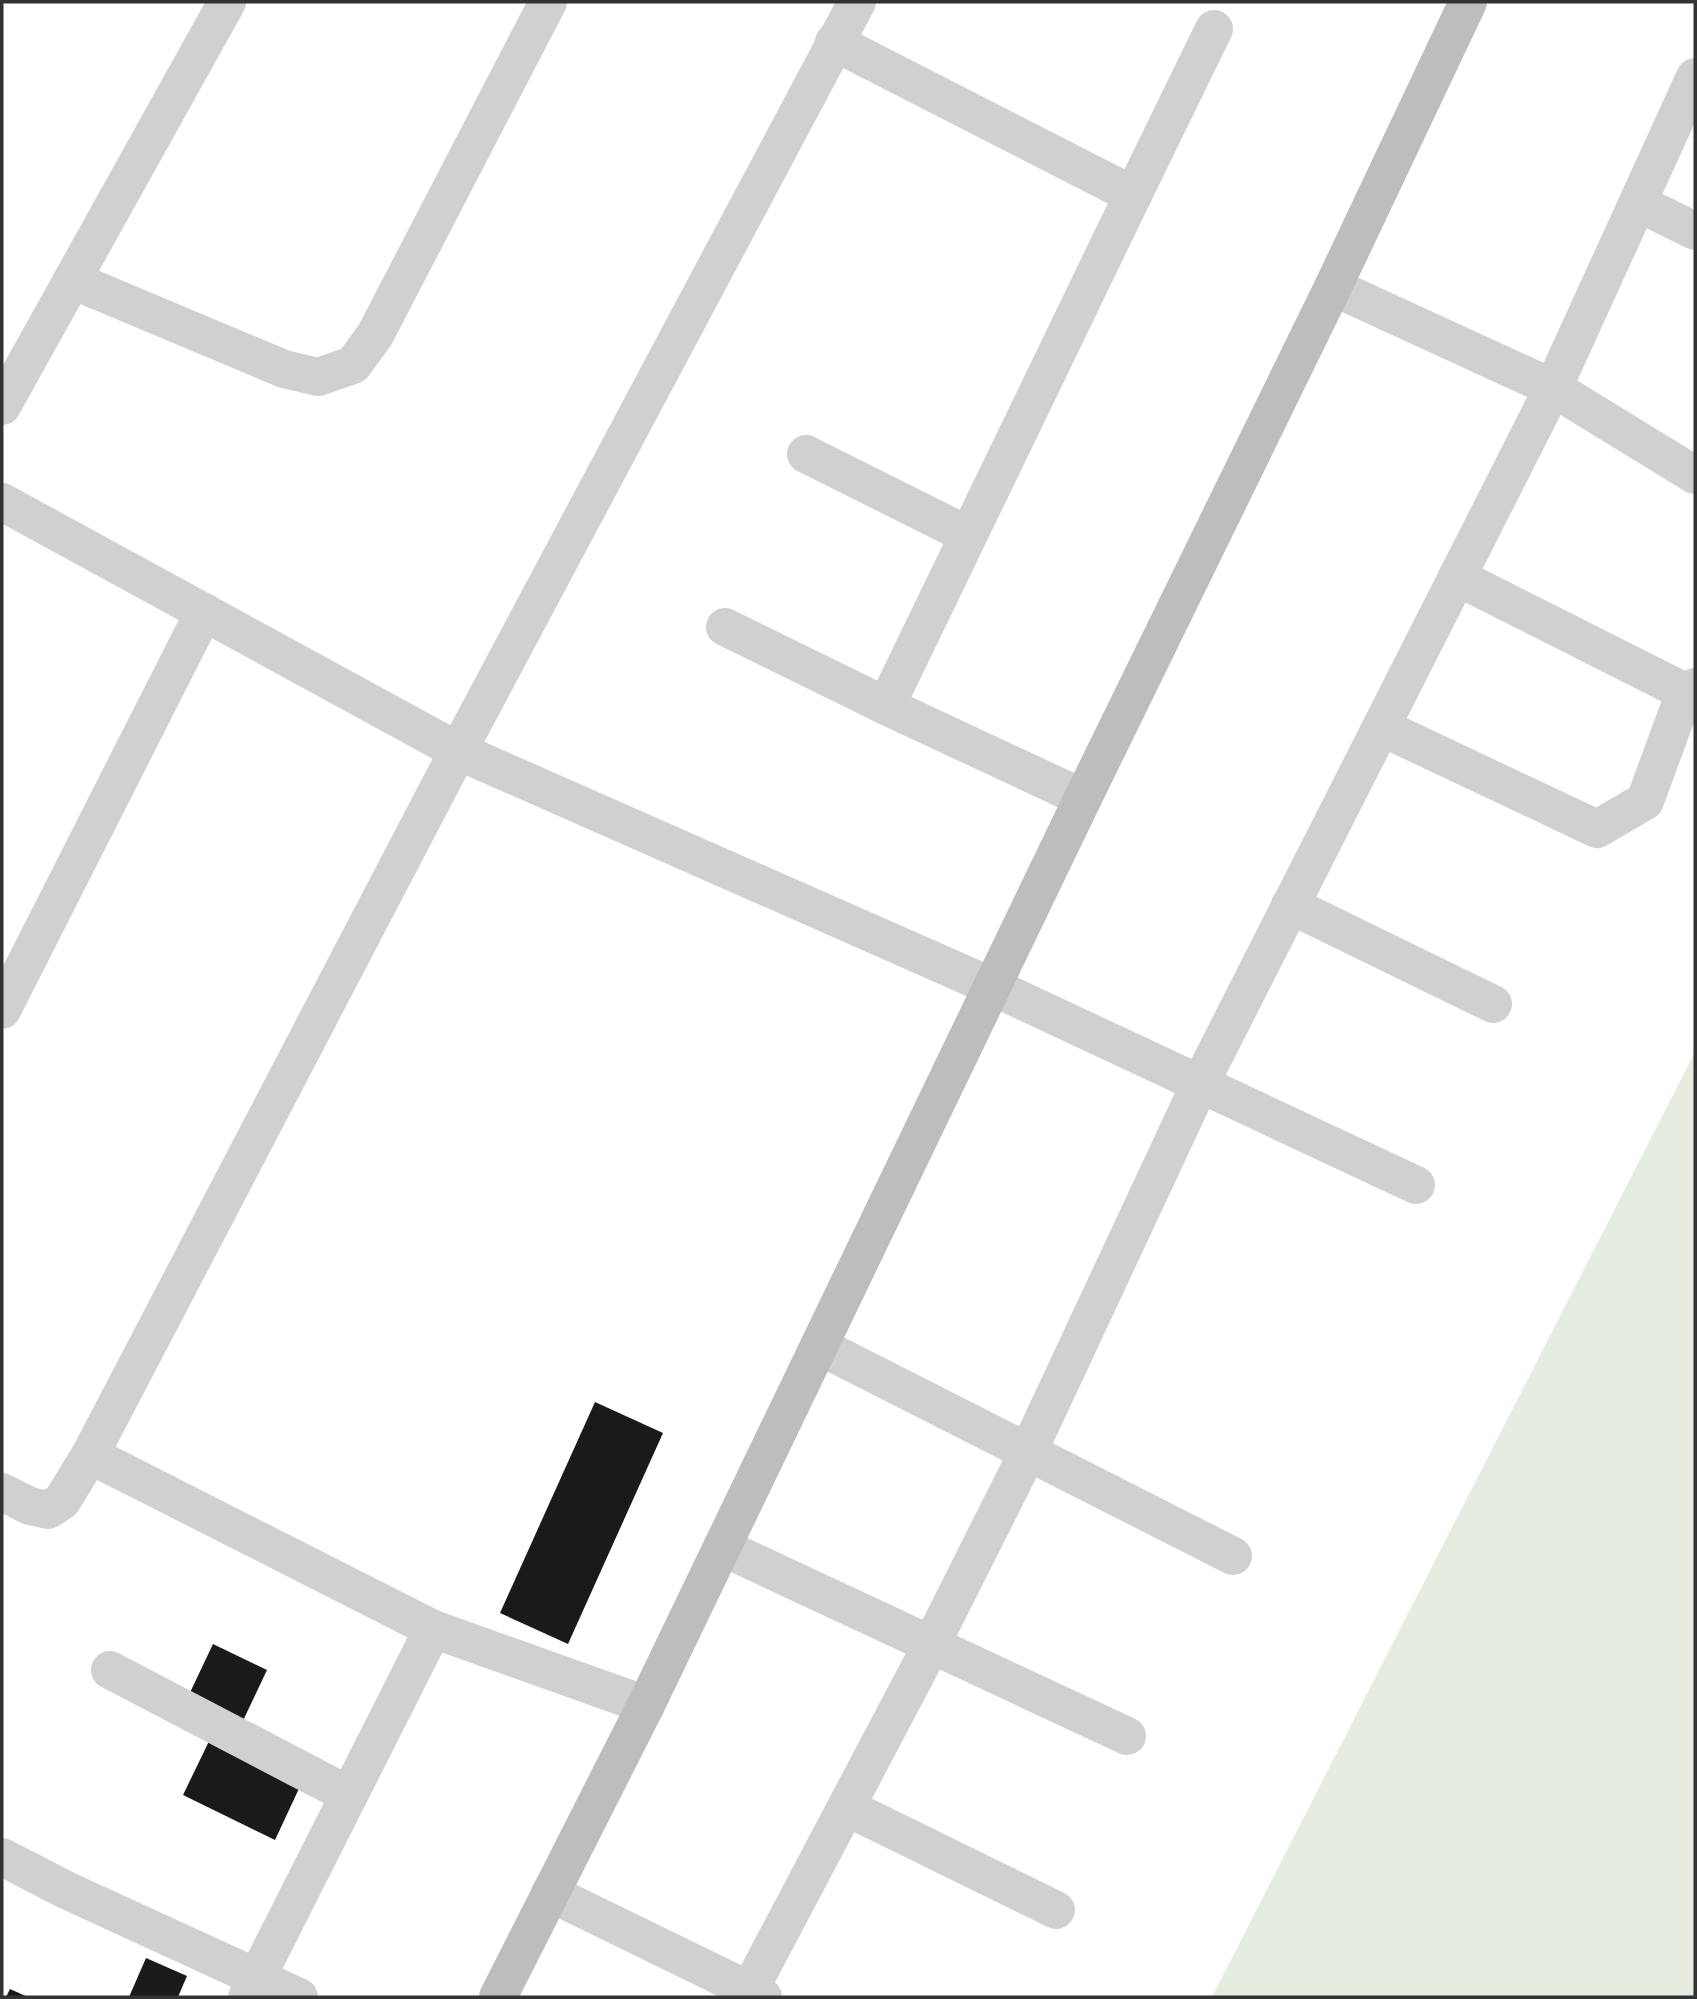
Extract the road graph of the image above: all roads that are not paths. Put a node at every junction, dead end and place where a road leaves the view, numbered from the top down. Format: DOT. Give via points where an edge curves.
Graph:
graph roads {
  1 [pos="227,2"];
  2 [pos="548,2"];
  3 [pos="858,2"];
  4 [pos="1468,2"];
  5 [pos="1214,29"];
  6 [pos="834,42"];
  7 [pos="1695,77"];
  8 [pos="1133,195"];
  9 [pos="1637,203"];
  10 [pos="1695,231"];
  11 [pos="72,280"];
  12 [pos="1333,287"];
  13 [pos="1553,388"];
  14 [pos="2,406"];
  15 [pos="806,454"];
  16 [pos="1695,475"];
  17 [pos="2,502"];
  18 [pos="968,535"];
  19 [pos="1457,577"];
  20 [pos="204,612"];
  21 [pos="725,627"];
  22 [pos="1690,689"];
  23 [pos="886,706"];
  24 [pos="1381,727"];
  25 [pos="458,751"];
  26 [pos="1083,798"];
  27 [pos="1290,905"];
  28 [pos="993,987"];
  29 [pos="1493,1004"];
  30 [pos="2,1010"];
  31 [pos="1200,1084"];
  32 [pos="1416,1185"];
  33 [pos="819,1346"];
  34 [pos="1028,1452"];
  35 [pos="90,1455"];
  36 [pos="2,1492"];
  37 [pos="722,1547"];
  38 [pos="1233,1556"];
  39 [pos="433,1629"];
  40 [pos="930,1646"];
  41 [pos="110,1670"];
  42 [pos="646,1705"];
  43 [pos="1127,1735"];
  44 [pos="349,1795"];
  45 [pos="846,1807"];
  46 [pos="2,1857"];
  47 [pos="550,1894"];
  48 [pos="1056,1910"];
  49 [pos="252,1987"];
  50 [pos="756,1994"];
  51 [pos="299,1997"];
  52 [pos="498,1997"];
  1 -- 11 [label="street"];
  2 -- 11 [label="street" via="375,335 352,365 318,377 284,369"];
  3 -- 6 [label="street"];
  4 -- 12 [label="street"];
  5 -- 8 [label="street"];
  6 -- 8 [label="street"];
  6 -- 25 [label="street"];
  7 -- 9 [label="street"];
  8 -- 18 [label="street"];
  9 -- 10 [label="street"];
  9 -- 13 [label="street"];
  11 -- 14 [label="street"];
  12 -- 13 [label="street"];
  12 -- 26 [label="street"];
  13 -- 16 [label="street"];
  13 -- 19 [label="street"];
  15 -- 18 [label="street"];
  17 -- 20 [label="street"];
  18 -- 23 [label="street"];
  19 -- 22 [label="street"];
  19 -- 24 [label="street"];
  20 -- 25 [label="street"];
  20 -- 30 [label="street"];
  21 -- 23 [label="street"];
  22 -- 24 [label="street" via="1645,801 1597,829"];
  23 -- 26 [label="street"];
  24 -- 27 [label="street"];
  25 -- 28 [label="street"];
  25 -- 35 [label="street"];
  26 -- 28 [label="street"];
  27 -- 29 [label="street"];
  27 -- 31 [label="street"];
  28 -- 31 [label="street"];
  28 -- 33 [label="street"];
  31 -- 32 [label="street"];
  31 -- 34 [label="street"];
  33 -- 34 [label="street"];
  33 -- 37 [label="street"];
  34 -- 38 [label="street"];
  34 -- 40 [label="street"];
  35 -- 36 [label="street" via="62,1501 48,1510"];
  35 -- 39 [label="street"];
  37 -- 40 [label="street"];
  37 -- 42 [label="street"];
  39 -- 42 [label="street"];
  39 -- 44 [label="street"];
  40 -- 43 [label="street"];
  40 -- 45 [label="street"];
  41 -- 44 [label="street"];
  42 -- 47 [label="street"];
  44 -- 49 [label="street"];
  45 -- 48 [label="street"];
  45 -- 50 [label="street"];
  46 -- 49 [label="street"];
  47 -- 50 [label="street"];
  47 -- 52 [label="street"];
  49 -- 51 [label="street"];
}
